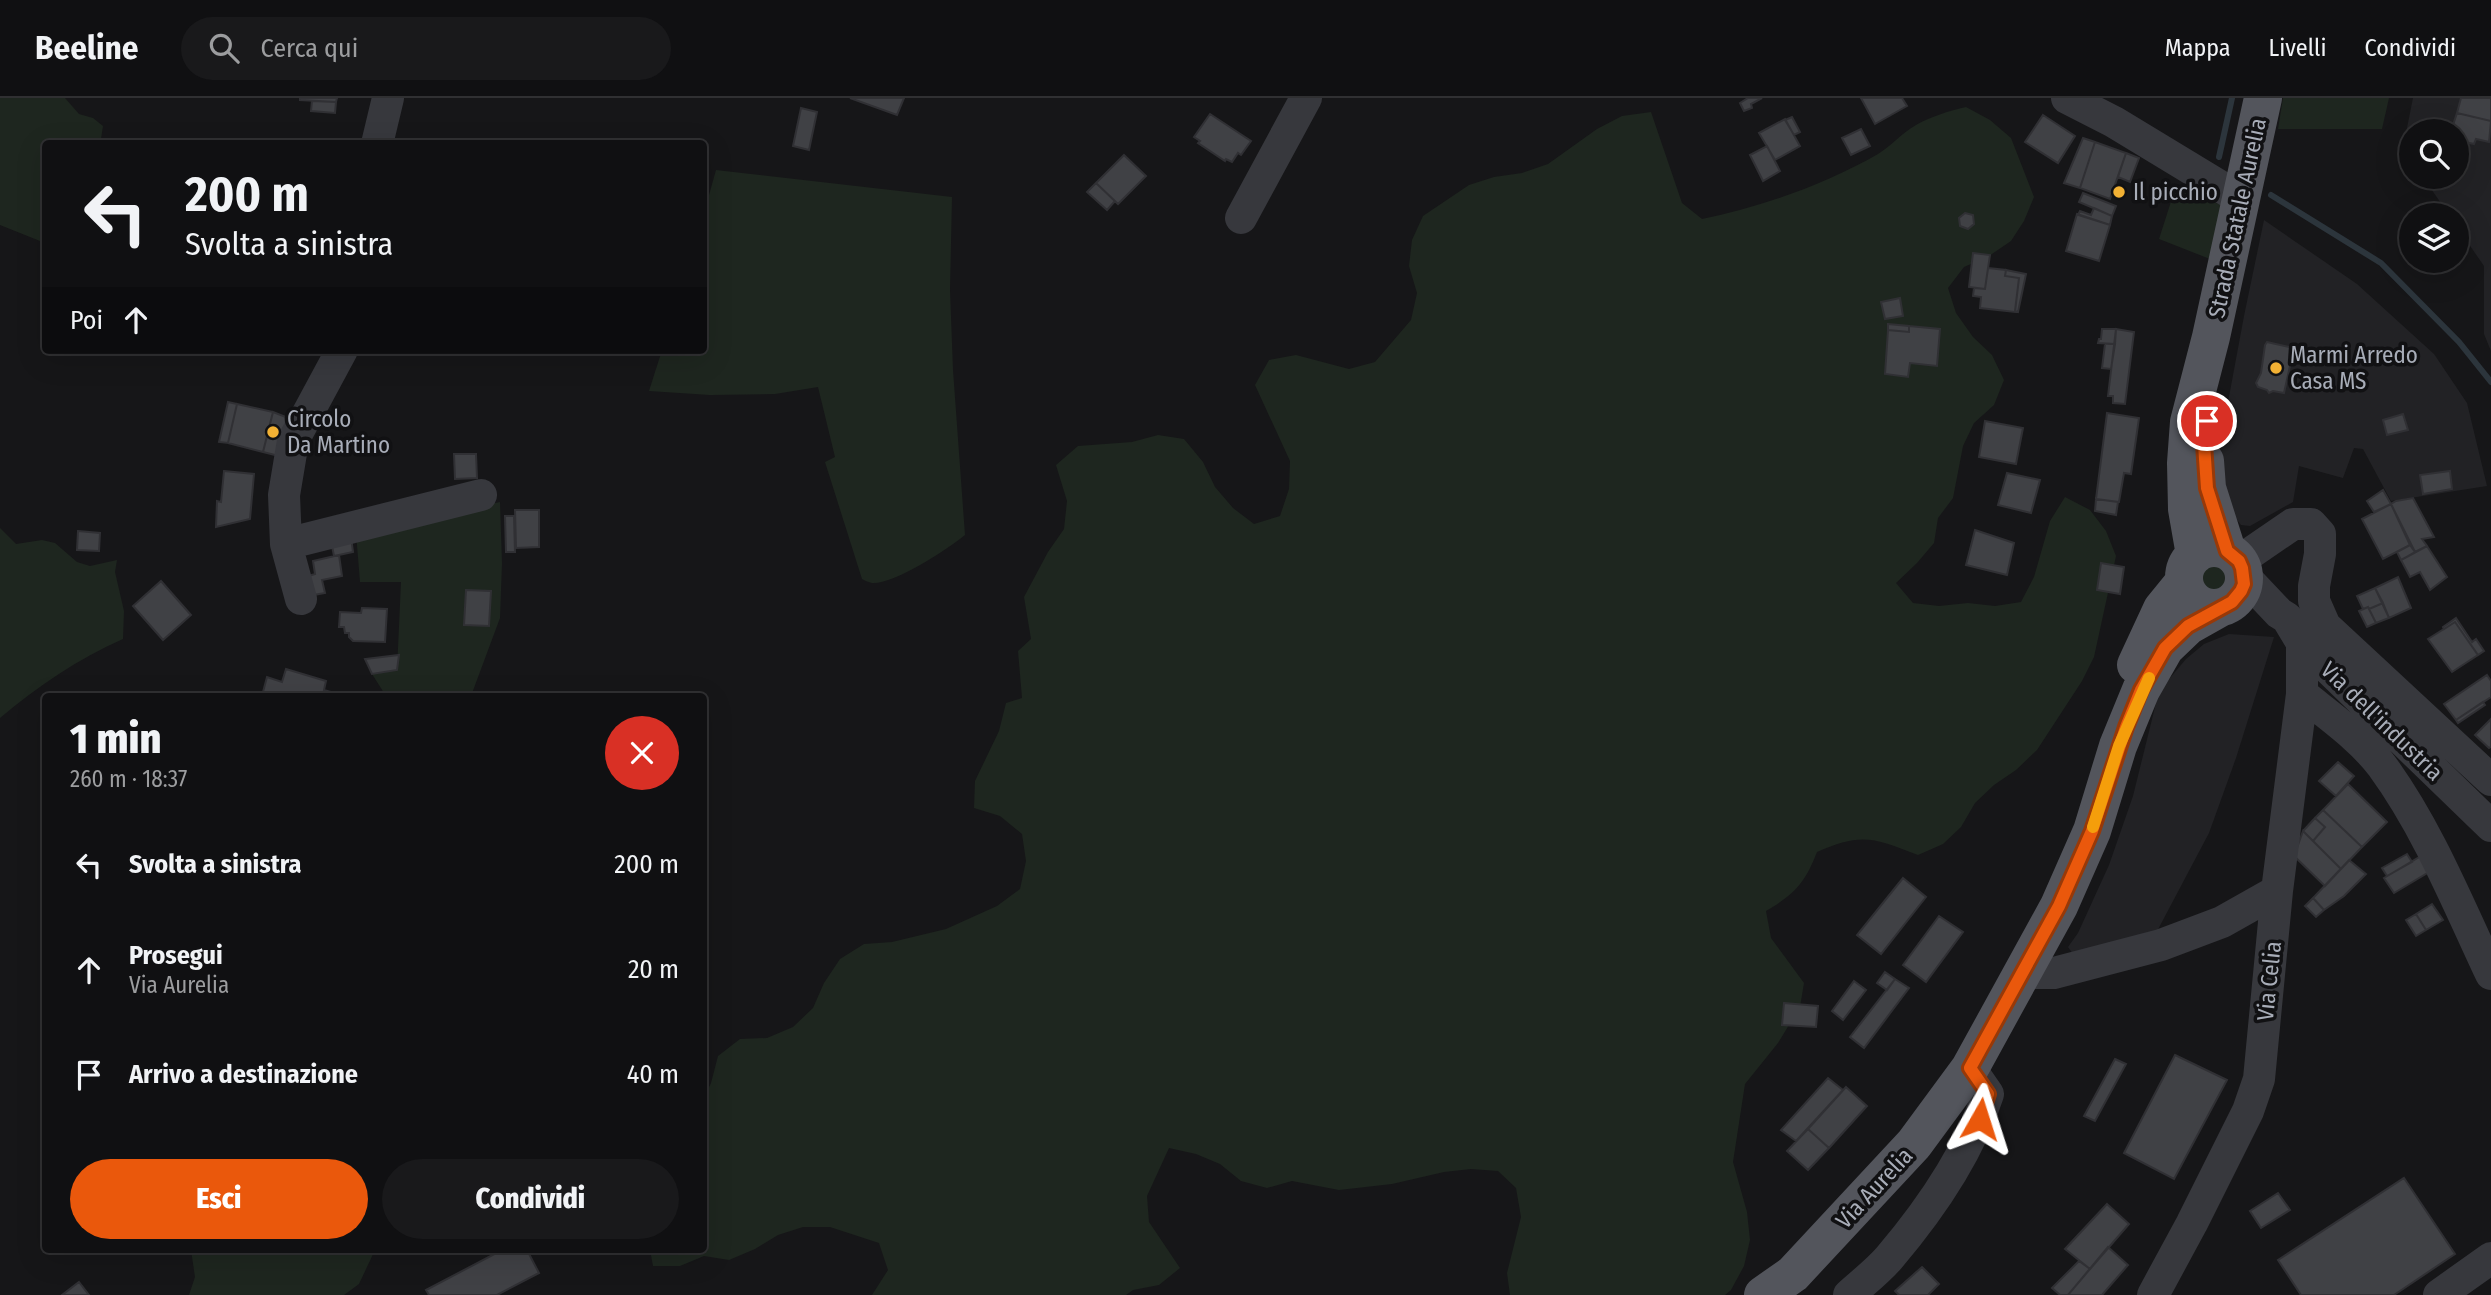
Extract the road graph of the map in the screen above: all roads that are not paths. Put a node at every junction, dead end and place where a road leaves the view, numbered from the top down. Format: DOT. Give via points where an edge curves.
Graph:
graph roads {
  1 [pos="388,98"];
  2 [pos="1306,98"];
  3 [pos="2067,98"];
  4 [pos="2263,98"];
  5 [pos="378,140"];
  6 [pos="2241,199"];
  7 [pos="1241,218"];
  8 [pos="340,354"];
  9 [pos="481,495"];
  10 [pos="286,544"];
  11 [pos="2219,577"];
  12 [pos="301,599"];
  13 [pos="2302,643"];
  14 [pos="2302,694"];
  15 [pos="2491,780"];
  16 [pos="2491,826"];
  17 [pos="2277,891"];
  18 [pos="2022,973"];
  19 [pos="2491,974"];
  20 [pos="1970,1068"];
  21 [pos="2491,1258"];
  22 [pos="1763,1295"];
  23 [pos="1849,1295"];
  24 [pos="2153,1295"];
  25 [pos="2439,1295"];
  1 -- 5 [label="street"];
  2 -- 7 [label="street"];
  3 -- 6 [label="street"];
  4 -- 6 [label="main road, Strada Statale Aurelia"];
  6 -- 11 [label="main road, Strada Statale Aurelia" via="2189,422 2186,463 2187,509"];
  8 -- 10 [label="street" via="293,442 284,495"];
  9 -- 10 [label="street"];
  10 -- 12 [label="street"];
  11 -- 13 [label="street, Via dell'industria" via="2287,618"];
  11 -- 15 [label="street" via="2293,524 2311,524 2320,534 2314,601 2325,626"];
  11 -- 18 [label="main road, Via Aurelia" via="2188,626 2165,648 2141,690 2092,831 2059,906"];
  13 -- 14 [label="street, Via Celia"];
  13 -- 16 [label="street, Via dell'industria"];
  14 -- 17 [label="street, Via Celia"];
  14 -- 19 [label="street" via="2381,764 2422,828"];
  17 -- 18 [label="street" via="2222,922 2161,945 2054,973"];
  17 -- 24 [label="street, Via Celia" via="2259,1079 2248,1111"];
  18 -- 20 [label="main road, Via Aurelia"];
  20 -- 22 [label="main road, Via Aurelia" via="1914,1144 1793,1274"];
  20 -- 23 [label="street, Via Aurelia" via="1988,1094 1980,1119 1941,1188 1888,1260"];
  21 -- 25 [label="street"];
}
